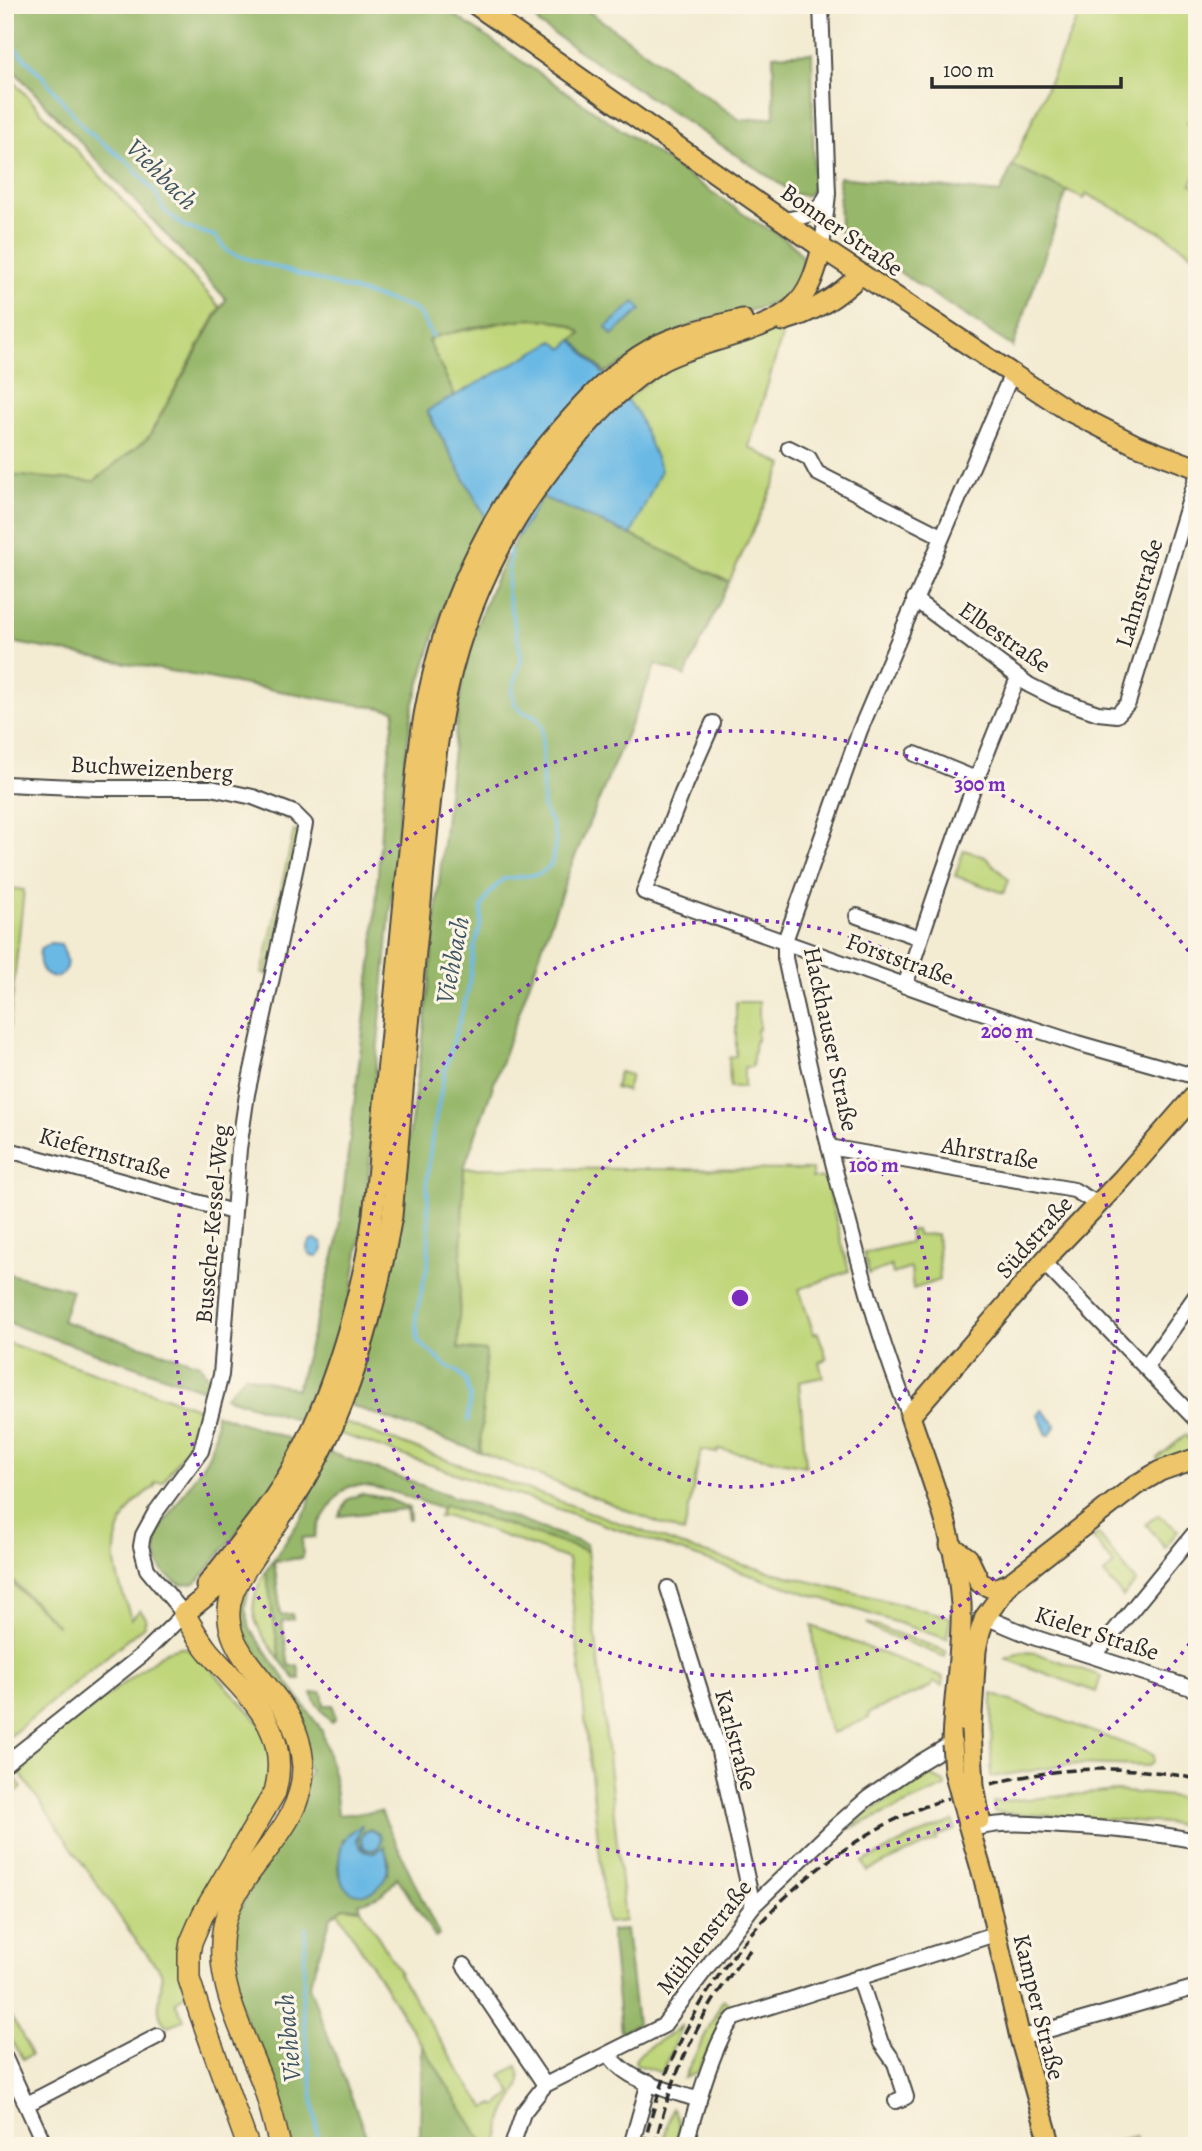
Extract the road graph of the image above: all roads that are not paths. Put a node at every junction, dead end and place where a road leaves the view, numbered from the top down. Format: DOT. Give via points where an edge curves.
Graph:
graph roads {
  1 [pos="476,5"];
  2 [pos="821,5"];
  3 [pos="828,194"];
  4 [pos="783,220"];
  5 [pos="822,248"];
  6 [pos="861,274"];
  7 [pos="802,297"];
  8 [pos="758,326"];
  9 [pos="636,369"];
  10 [pos="1012,373"];
  11 [pos="789,448"];
  12 [pos="1197,468"];
  13 [pos="1197,476"];
  14 [pos="941,536"];
  15 [pos="915,599"];
  16 [pos="456,626"];
  17 [pos="1018,678"];
  18 [pos="1114,716"];
  19 [pos="713,723"];
  20 [pos="915,754"];
  21 [pos="976,779"];
  22 [pos="5,784"];
  23 [pos="294,813"];
  24 [pos="857,916"];
  25 [pos="920,938"];
  26 [pos="785,942"];
  27 [pos="905,986"];
  28 [pos="1197,1077"];
  29 [pos="1197,1093"];
  30 [pos="829,1147"];
  31 [pos="5,1149"];
  32 [pos="1098,1204"];
  33 [pos="233,1212"];
  34 [pos="1043,1262"];
  35 [pos="1197,1294"];
  36 [pos="1146,1367"];
  37 [pos="910,1416"];
  38 [pos="1197,1421"];
  39 [pos="1197,1458"];
  40 [pos="279,1520"];
  41 [pos="1197,1530"];
  42 [pos="955,1548"];
  43 [pos="1010,1583"];
  44 [pos="668,1588"];
  45 [pos="961,1613"];
  46 [pos="184,1615"];
  47 [pos="985,1616"];
  48 [pos="1094,1656"];
  49 [pos="261,1681"];
  50 [pos="1197,1690"];
  51 [pos="971,1730"];
  52 [pos="952,1744"];
  53 [pos="5,1764"];
  54 [pos="976,1823"];
  55 [pos="1197,1841"];
  56 [pos="753,1906"];
  57 [pos="995,1934"];
  58 [pos="464,1965"];
  59 [pos="859,1977"];
  60 [pos="1197,1987"];
  61 [pos="158,2036"];
  62 [pos="1020,2038"];
  63 [pos="609,2054"];
  64 [pos="5,2058"];
  65 [pos="649,2082"];
  66 [pos="545,2085"];
  67 [pos="699,2100"];
  68 [pos="896,2101"];
  69 [pos="27,2104"];
  70 [pos="45,2146"];
  71 [pos="248,2146"];
  72 [pos="280,2146"];
  73 [pos="512,2146"];
  74 [pos="631,2146"];
  75 [pos="685,2146"];
  76 [pos="1051,2146"];
  1 -- 4 [label="main road, Bonner Straße"];
  2 -- 3 [label="street"];
  3 -- 4 [label="street" via="811,215"];
  3 -- 5 [label="street"];
  4 -- 5 [label="main road, Bonner Straße"];
  5 -- 6 [label="main road, Bonner Straße"];
  5 -- 7 [label="main road" via="814,277"];
  6 -- 8 [label="main road" via="846,290 807,313"];
  6 -- 10 [label="main road, Bonner Straße"];
  7 -- 8 [label="main road" via="792,309"];
  7 -- 9 [label="main road" via="653,348"];
  8 -- 9 [label="main road"];
  9 -- 16 [label="main road" via="573,415 524,475 477,554"];
  10 -- 12 [label="main road, Bonner Straße" via="1067,410 1136,445"];
  10 -- 14 [label="street, Hackhauser Straße"];
  11 -- 14 [label="street" via="809,458 817,473"];
  13 -- 18 [label="street, Lahnstraße" via="1128,703"];
  14 -- 15 [label="street, Hackhauser Straße"];
  15 -- 17 [label="street, Elbestraße"];
  15 -- 26 [label="street, Hackhauser Straße" via="860,730"];
  16 -- 40 [label="main road" via="437,749 392,1216 381,1277 364,1343 334,1424"];
  16 -- 46 [label="main road" via="430,683 420,743 373,1218 352,1320 299,1455 273,1499"];
  17 -- 18 [label="street, Elbestraße" via="1055,698"];
  17 -- 21 [label="street"];
  19 -- 26 [label="street, Forststraße" via="644,892"];
  20 -- 21 [label="street"];
  21 -- 25 [label="street"];
  22 -- 23 [label="street, Buchweizenberg" via="211,788"];
  23 -- 33 [label="street, Bussche-Kessel-Weg" via="305,824 247,1094"];
  24 -- 25 [label="street"];
  25 -- 27 [label="street"];
  26 -- 27 [label="street, Forststraße"];
  26 -- 30 [label="street, Hackhauser Straße" via="809,1072"];
  27 -- 28 [label="street, Forststraße"];
  29 -- 32 [label="main road, Südstraße"];
  30 -- 32 [label="street, Ahrstraße" via="1074,1190"];
  30 -- 37 [label="street, Hackhauser Straße" via="865,1283"];
  31 -- 33 [label="street, Kiefernstraße"];
  32 -- 34 [label="main road, Südstraße"];
  33 -- 46 [label="street, Bussche-Kessel-Weg" via="224,1359 205,1441 196,1461 155,1513 141,1546 152,1578"];
  34 -- 36 [label="street"];
  34 -- 37 [label="main road, Südstraße"];
  35 -- 36 [label="street"];
  36 -- 38 [label="street"];
  37 -- 42 [label="main road, Hackhauser Straße"];
  39 -- 43 [label="main road" via="1136,1485"];
  40 -- 46 [label="main road" via="231,1576"];
  40 -- 49 [label="highway" via="236,1587 229,1609 232,1636"];
  41 -- 48 [label="street"];
  42 -- 43 [label="main road" via="968,1558 980,1583 994,1589"];
  42 -- 45 [label="main road, Hackhauser Straße"];
  42 -- 47 [label="main road"];
  43 -- 47 [label="main road"];
  44 -- 56 [label="street, Karlstraße" via="718,1747"];
  45 -- 52 [label="main road, Kamper Straße"];
  46 -- 49 [label="highway" via="207,1627"];
  46 -- 53 [label="street" via="142,1655"];
  46 -- 71 [label="highway" via="206,1649 268,1721 279,1761 270,1803 203,1914 191,1942 188,1965 202,2019"];
  47 -- 48 [label="street, Kieler Straße" via="1032,1637"];
  47 -- 51 [label="main road, Kamper Straße" via="976,1650"];
  48 -- 50 [label="street, Kieler Straße"];
  49 -- 72 [label="highway" via="296,1732 302,1778 289,1820 229,1908 222,1958 232,2006 265,2089"];
  51 -- 52 [label="street, Mühlenstraße"];
  51 -- 54 [label="main road, Kamper Straße, bridge"];
  52 -- 54 [label="main road, Kamper Straße, bridge" via="954,1770"];
  52 -- 56 [label="street, Mühlenstraße" via="869,1798"];
  54 -- 55 [label="street" via="1157,1833"];
  54 -- 57 [label="main road, Kamper Straße"];
  56 -- 63 [label="street, Mühlenstraße" via="667,2022"];
  57 -- 59 [label="street"];
  57 -- 62 [label="main road, Kamper Straße"];
  58 -- 66 [label="street"];
  59 -- 67 [label="street" via="734,2018"];
  59 -- 68 [label="street" via="881,2043 895,2063 906,2097"];
  60 -- 62 [label="street"];
  61 -- 69 [label="street"];
  62 -- 76 [label="main road, Kamper Straße"];
  63 -- 65 [label="street" via="622,2070"];
  63 -- 66 [label="street, Mühlenstraße"];
  64 -- 69 [label="street"];
  65 -- 67 [label="street"];
  65 -- 74 [label="street"];
  66 -- 73 [label="street, Mühlenstraße" via="523,2113"];
  67 -- 75 [label="street"];
  69 -- 70 [label="street"];
}
